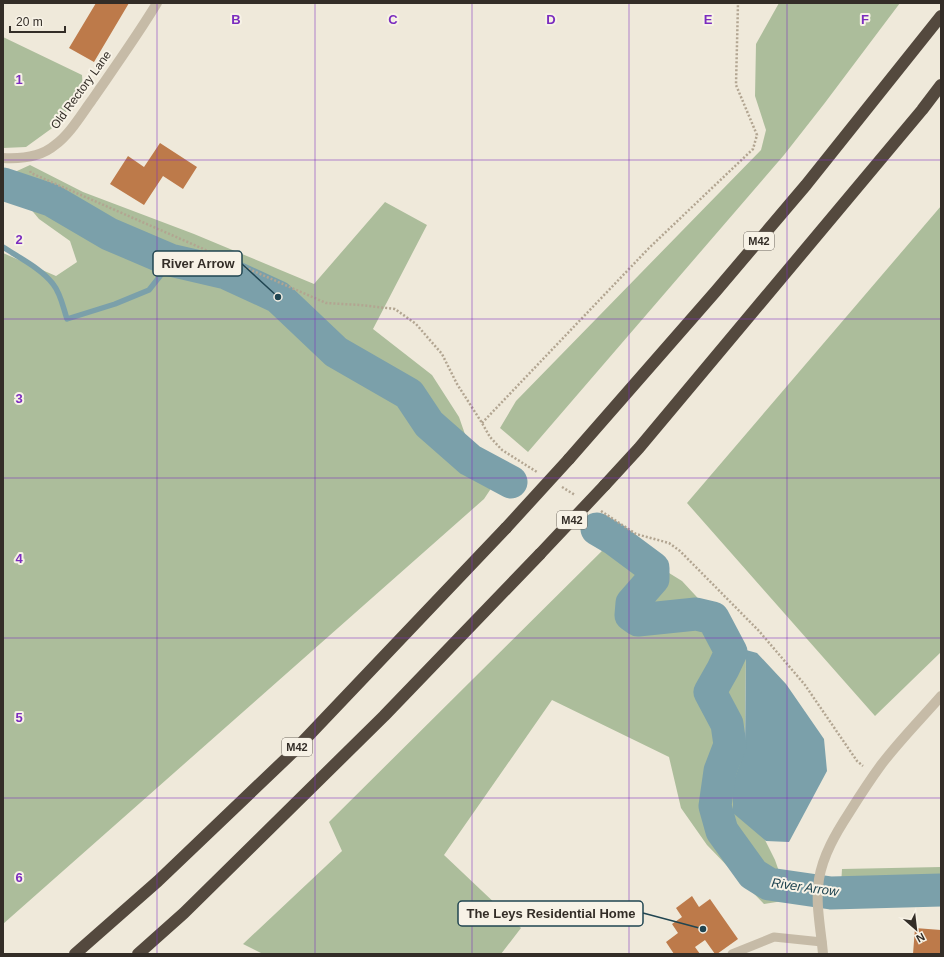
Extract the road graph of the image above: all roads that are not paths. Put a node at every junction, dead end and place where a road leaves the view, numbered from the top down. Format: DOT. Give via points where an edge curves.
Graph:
graph roads {
  1 [pos="157,3"];
  2 [pos="941,16"];
  3 [pos="941,85"];
  4 [pos="3,158"];
  5 [pos="941,696"];
  6 [pos="822,942"];
  7 [pos="75,954"];
  8 [pos="138,954"];
  9 [pos="732,954"];
  10 [pos="824,954"];
  1 -- 4 [label="street, Old Rectory Lane" via="115,67 66,134 55,145 41,153 23,158"];
  2 -- 7 [label="highway, M42, bridge" via="806,185 716,291 506,528 292,753 158,881"];
  3 -- 8 [label="highway, M42, bridge" via="639,448 605,485 384,716 189,908"];
  5 -- 6 [label="street" via="875,773 824,859 819,878 817,905"];
  6 -- 9 [label="lane" via="774,937"];
  6 -- 10 [label="street"];
}
